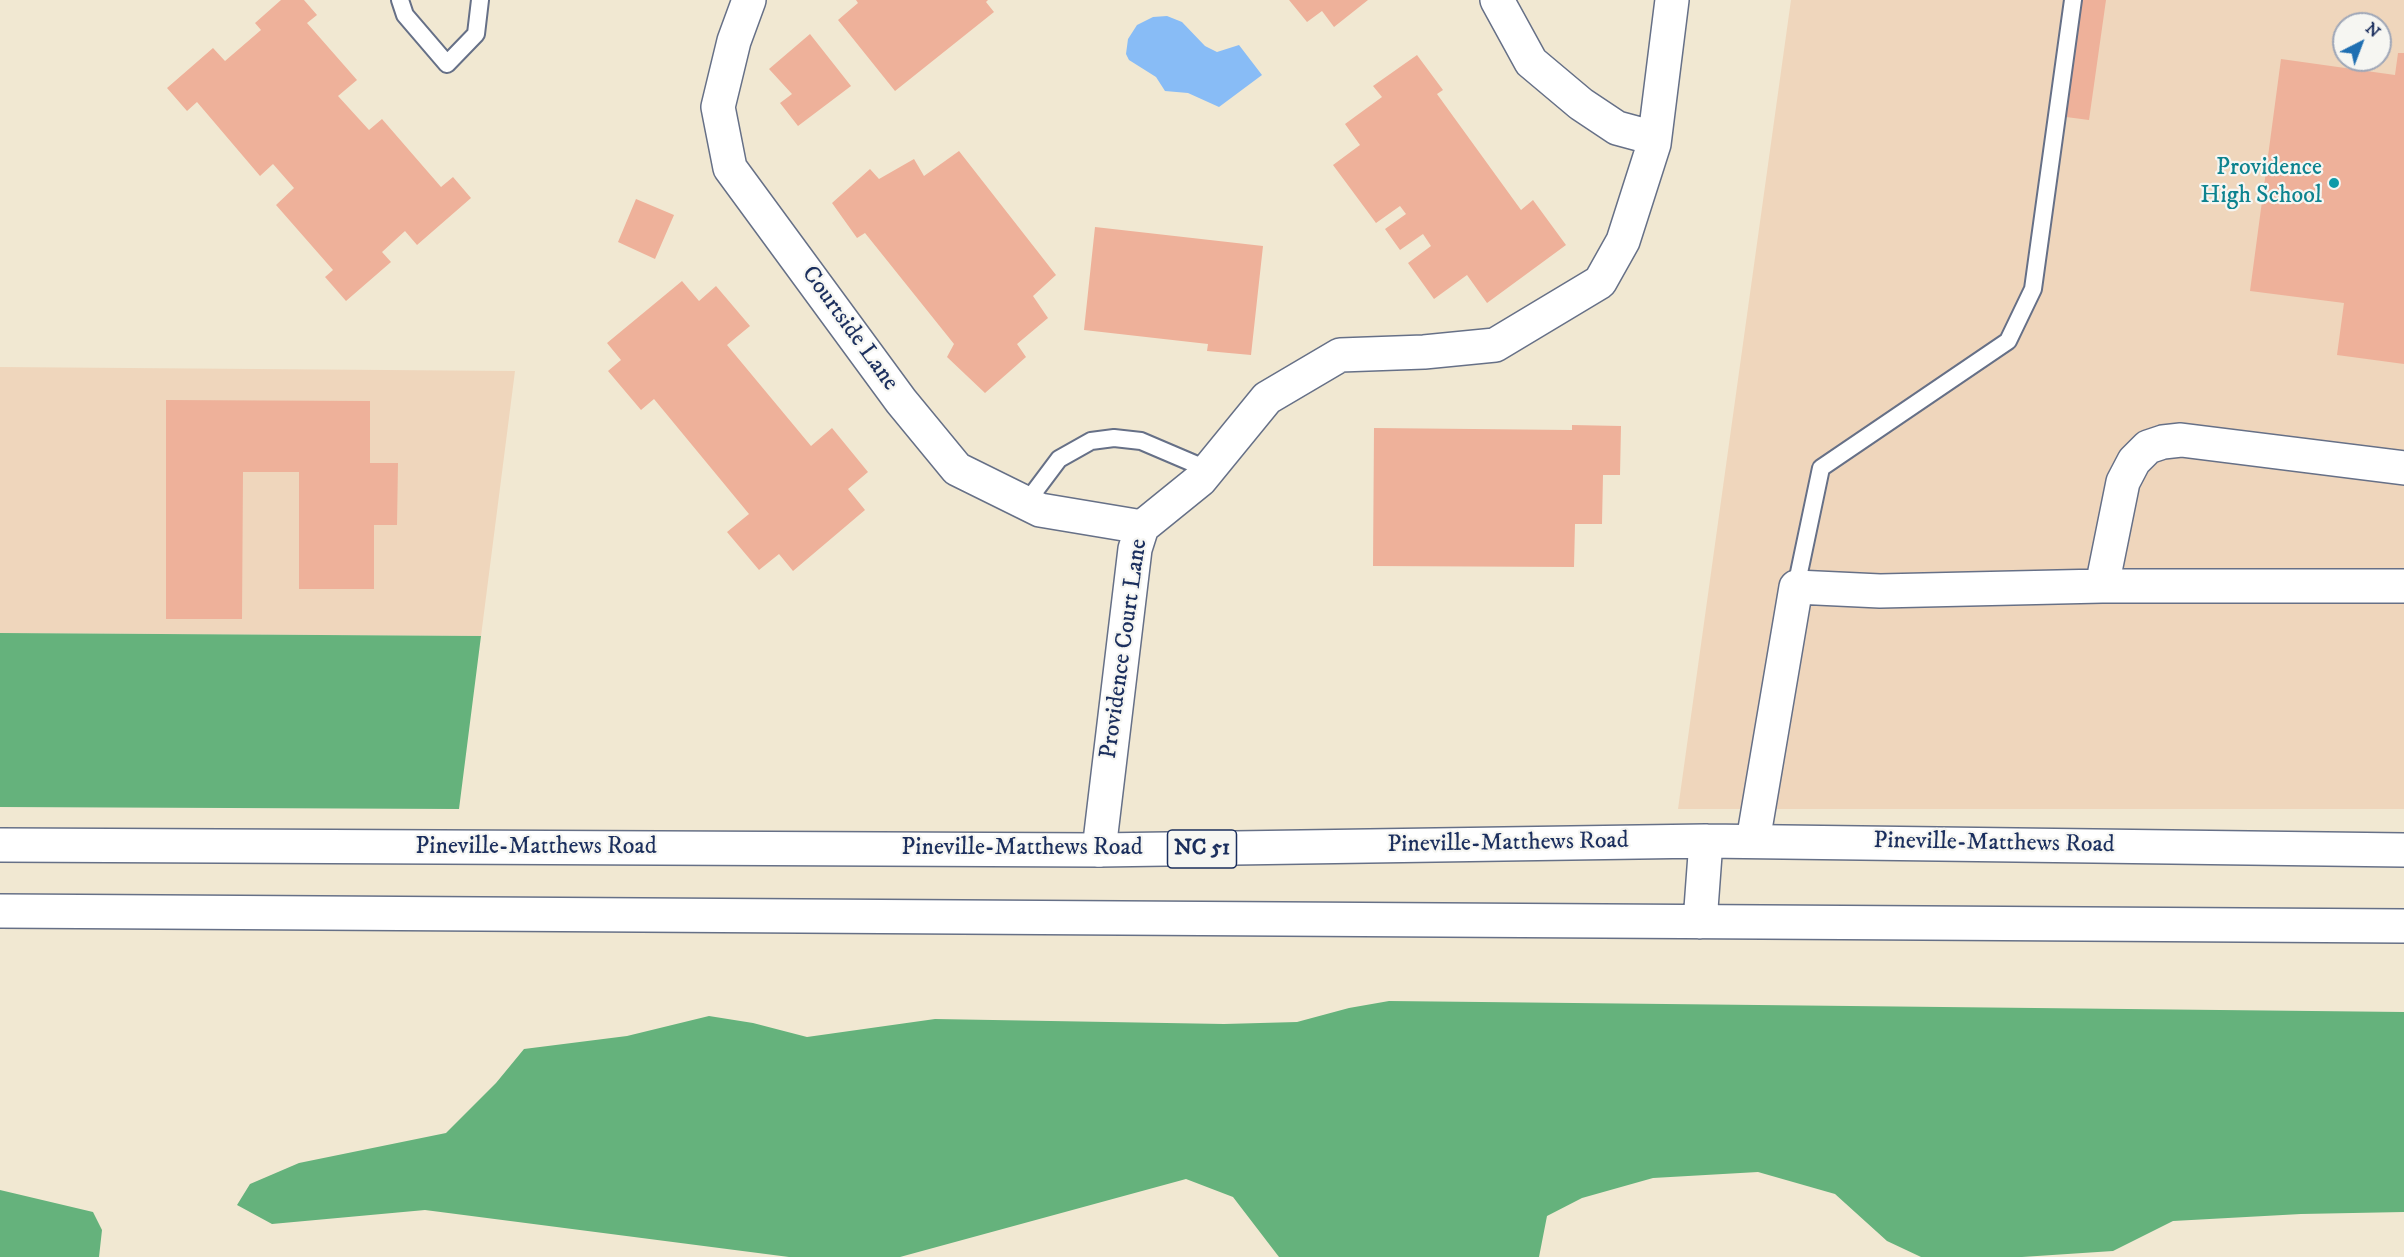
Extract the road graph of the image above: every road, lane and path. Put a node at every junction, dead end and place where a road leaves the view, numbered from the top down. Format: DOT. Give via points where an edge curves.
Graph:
graph roads {
  1 [pos="400,0"];
  2 [pos="480,0"];
  3 [pos="749,0"];
  4 [pos="1497,0"];
  5 [pos="1672,0"];
  6 [pos="2073,0"];
  7 [pos="1654,138"];
  8 [pos="2404,468"];
  9 [pos="1209,470"];
  10 [pos="1026,503"];
  11 [pos="1143,527"];
  12 [pos="2102,586"];
  13 [pos="2404,586"];
  14 [pos="1796,587"];
  15 [pos="1706,841"];
  16 [pos="1753,841"];
  17 [pos="0,845"];
  18 [pos="1099,850"];
  19 [pos="2404,850"];
  20 [pos="0,911"];
  21 [pos="1700,922"];
  22 [pos="2404,926"];
  1 -- 2 [label="lane" via="405,15 447,64 476,34"];
  3 -- 10 [label="main road, Courtside Lane" via="718,107 730,168 901,401 957,469"];
  4 -- 7 [label="main road" via="1530,62 1617,128"];
  5 -- 7 [label="main road, Providence Court Lane"];
  6 -- 14 [label="lane" via="2033,289 2008,341 1821,468"];
  7 -- 9 [label="main road, Providence Court Lane" via="1623,241 1599,282 1495,345 1340,355 1267,398"];
  8 -- 12 [label="main road" via="2181,440 2148,447 2134,461 2123,482"];
  9 -- 10 [label="lane" via="1141,441 1091,441 1059,459"];
  9 -- 11 [label="main road, Providence Court Lane"];
  10 -- 11 [label="main road, Courtside Lane" via="1040,510"];
  11 -- 18 [label="main road, Providence Court Lane" via="1135,549"];
  12 -- 13 [label="main road"];
  12 -- 14 [label="main road" via="1881,591"];
  14 -- 16 [label="main road"];
  15 -- 16 [label="main road, Pineville-Matthews Road / NC 51"];
  15 -- 18 [label="main road, Pineville-Matthews Road / NC 51"];
  15 -- 21 [label="main road"];
  16 -- 19 [label="main road, Pineville-Matthews Road / NC 51"];
  17 -- 18 [label="main road, Pineville-Matthews Road / NC 51"];
  20 -- 21 [label="main road"];
  21 -- 22 [label="main road"];
}
